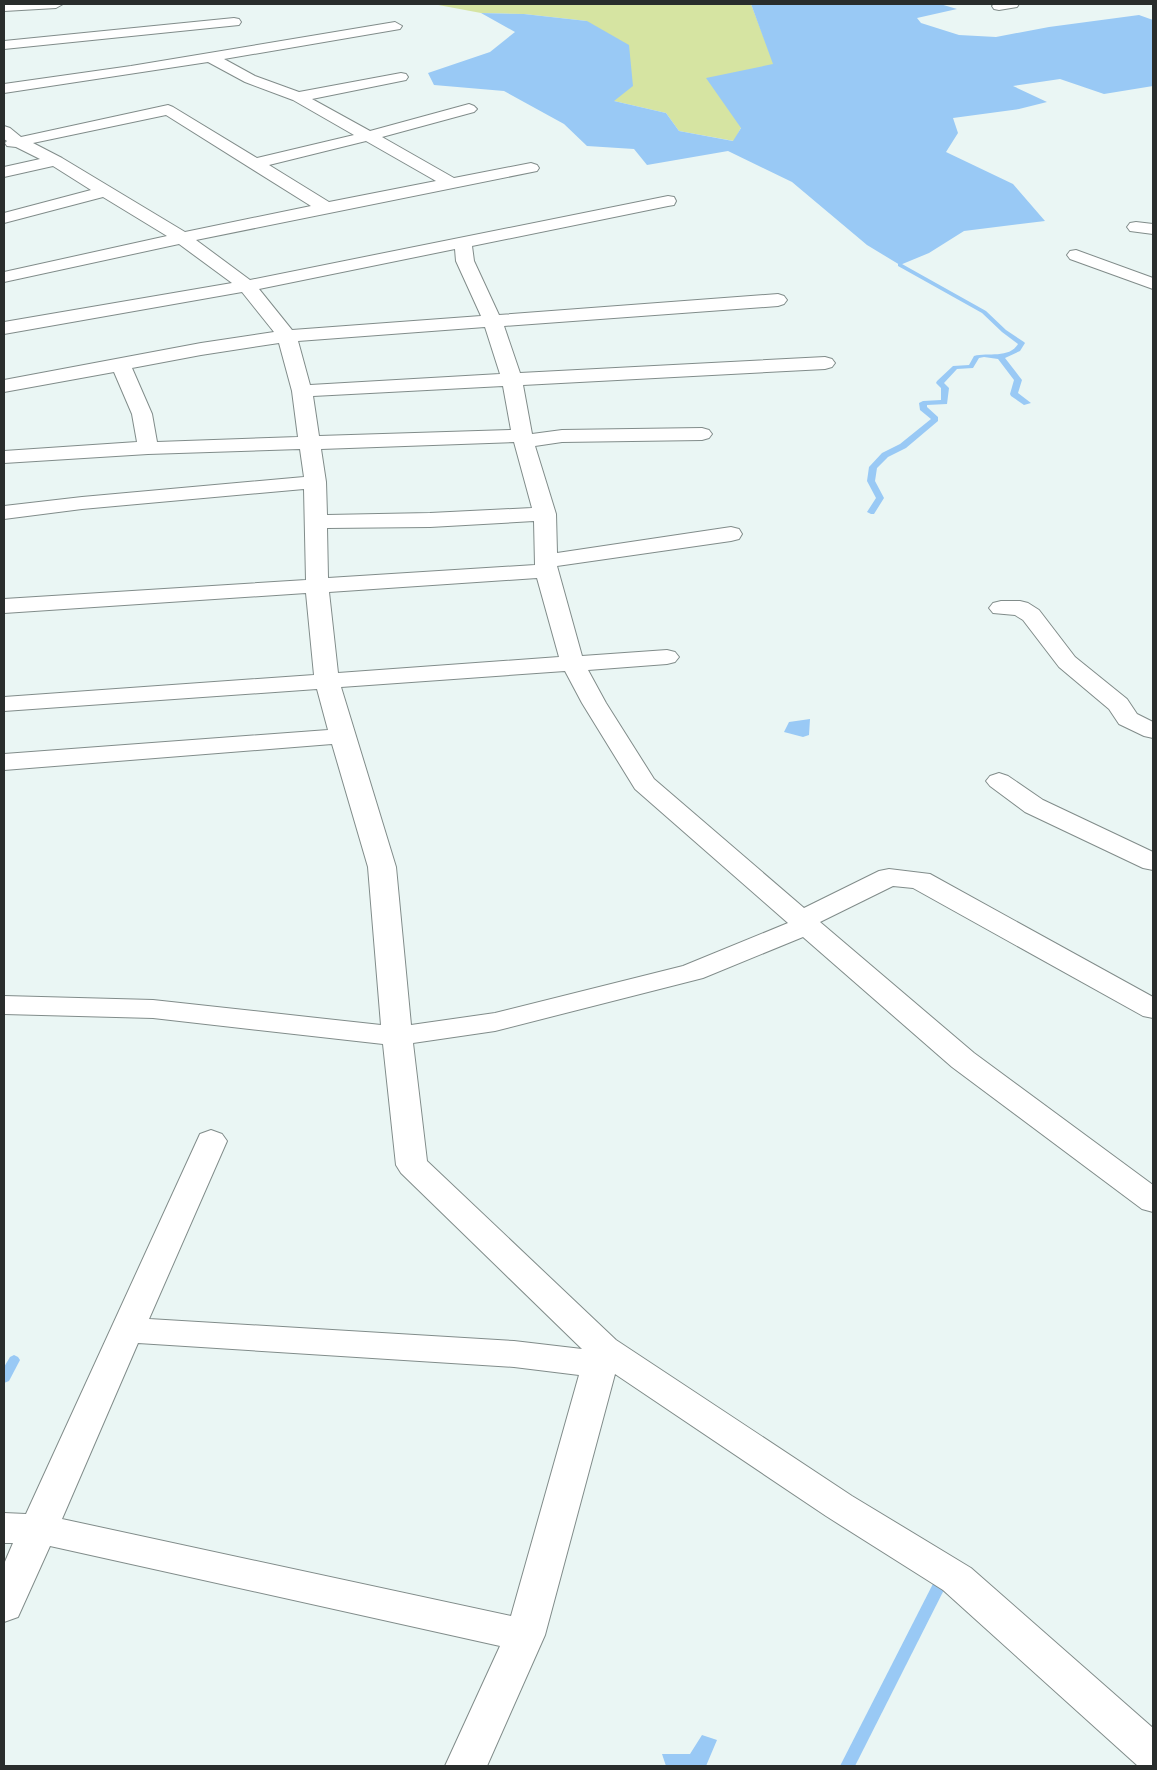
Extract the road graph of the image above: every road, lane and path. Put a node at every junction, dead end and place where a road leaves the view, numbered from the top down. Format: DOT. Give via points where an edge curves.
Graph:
graph roads {
  1 [pos="56,4"];
  2 [pos="4,7"];
  3 [pos="234,22"];
  4 [pos="395,26"];
  5 [pos="4,45"];
  6 [pos="210,57"];
  7 [pos="401,77"];
  8 [pos="4,88"];
  9 [pos="298,97"];
  10 [pos="469,109"];
  11 [pos="369,136"];
  12 [pos="9,139"];
  13 [pos="56,161"];
  14 [pos="254,164"];
  15 [pos="531,168"];
  16 [pos="4,172"];
  17 [pos="452,183"];
  18 [pos="105,191"];
  19 [pos="668,201"];
  20 [pos="325,207"];
  21 [pos="4,218"];
  22 [pos="1136,226"];
  23 [pos="1153,229"];
  24 [pos="181,236"];
  25 [pos="462,242"];
  26 [pos="1076,256"];
  27 [pos="4,277"];
  28 [pos="1153,284"];
  29 [pos="247,286"];
  30 [pos="778,300"];
  31 [pos="492,319"];
  32 [pos="4,328"];
  33 [pos="286,336"];
  34 [pos="825,363"];
  35 [pos="121,365"];
  36 [pos="512,380"];
  37 [pos="4,386"];
  38 [pos="302,391"];
  39 [pos="702,434"];
  40 [pos="523,439"];
  41 [pos="309,442"];
  42 [pos="148,448"];
  43 [pos="4,457"];
  44 [pos="315,482"];
  45 [pos="4,513"];
  46 [pos="545,514"];
  47 [pos="317,522"];
  48 [pos="731,534"];
  49 [pos="546,566"];
  50 [pos="317,586"];
  51 [pos="4,606"];
  52 [pos="1001,608"];
  53 [pos="667,657"];
  54 [pos="572,662"];
  55 [pos="327,680"];
  56 [pos="4,704"];
  57 [pos="1153,731"];
  58 [pos="342,736"];
  59 [pos="4,762"];
  60 [pos="999,781"];
  61 [pos="1153,862"];
  62 [pos="805,922"];
  63 [pos="4,1005"];
  64 [pos="1153,1009"];
  65 [pos="397,1036"];
  66 [pos="211,1141"];
  67 [pos="1153,1201"];
  68 [pos="127,1330"];
  69 [pos="602,1357"];
  70 [pos="22,1528"];
  71 [pos="4,1606"];
  72 [pos="525,1635"];
  73 [pos="1153,1753"];
  74 [pos="466,1766"];
  1 -- 2 [label="street"];
  3 -- 5 [label="street"];
  4 -- 6 [label="street"];
  6 -- 8 [label="street"];
  6 -- 9 [label="street" via="250,79"];
  7 -- 9 [label="street"];
  9 -- 11 [label="street"];
  10 -- 11 [label="street"];
  11 -- 14 [label="street"];
  11 -- 17 [label="street"];
  12 -- 13 [label="street"];
  12 -- 14 [label="street" via="168,110"];
  13 -- 16 [label="street"];
  13 -- 18 [label="street"];
  14 -- 20 [label="street"];
  15 -- 17 [label="street"];
  17 -- 20 [label="street"];
  18 -- 21 [label="street"];
  18 -- 24 [label="street"];
  19 -- 25 [label="street"];
  20 -- 24 [label="street"];
  22 -- 23 [label="street"];
  24 -- 27 [label="street"];
  24 -- 29 [label="street"];
  25 -- 29 [label="street"];
  25 -- 31 [label="street" via="465,261"];
  26 -- 28 [label="street"];
  29 -- 32 [label="street"];
  29 -- 33 [label="street"];
  30 -- 31 [label="street"];
  31 -- 33 [label="street"];
  31 -- 36 [label="street"];
  33 -- 35 [label="street"];
  33 -- 38 [label="street"];
  34 -- 36 [label="street"];
  35 -- 37 [label="street"];
  35 -- 42 [label="street" via="142,414"];
  36 -- 38 [label="street"];
  36 -- 40 [label="street"];
  38 -- 41 [label="street"];
  39 -- 40 [label="street"];
  40 -- 41 [label="street"];
  40 -- 46 [label="street"];
  41 -- 42 [label="street"];
  41 -- 44 [label="street"];
  42 -- 43 [label="street"];
  44 -- 45 [label="street"];
  44 -- 47 [label="street"];
  46 -- 47 [label="street"];
  46 -- 49 [label="street"];
  47 -- 50 [label="street"];
  48 -- 49 [label="street"];
  49 -- 50 [label="street"];
  49 -- 54 [label="street"];
  50 -- 51 [label="street"];
  50 -- 55 [label="street"];
  52 -- 57 [label="street" via="1020,608 1031,615 1067,662 1118,704 1128,719"];
  53 -- 54 [label="street"];
  54 -- 55 [label="street"];
  54 -- 62 [label="street" via="644,784"];
  55 -- 56 [label="street"];
  55 -- 58 [label="street"];
  58 -- 59 [label="street"];
  58 -- 65 [label="street" via="382,866"];
  60 -- 61 [label="street" via="1034,806"];
  62 -- 64 [label="street" via="889,877 920,880"];
  62 -- 65 [label="street" via="693,972 496,1022"];
  62 -- 67 [label="street" via="963,1060"];
  63 -- 65 [label="street" via="153,1009"];
  65 -- 69 [label="street" via="412,1165"];
  66 -- 68 [label="street"];
  68 -- 69 [label="street"];
  68 -- 70 [label="street"];
  69 -- 72 [label="street"];
  69 -- 73 [label="street" via="957,1579"];
  70 -- 71 [label="street"];
  70 -- 72 [label="street"];
  72 -- 74 [label="street"];
}
